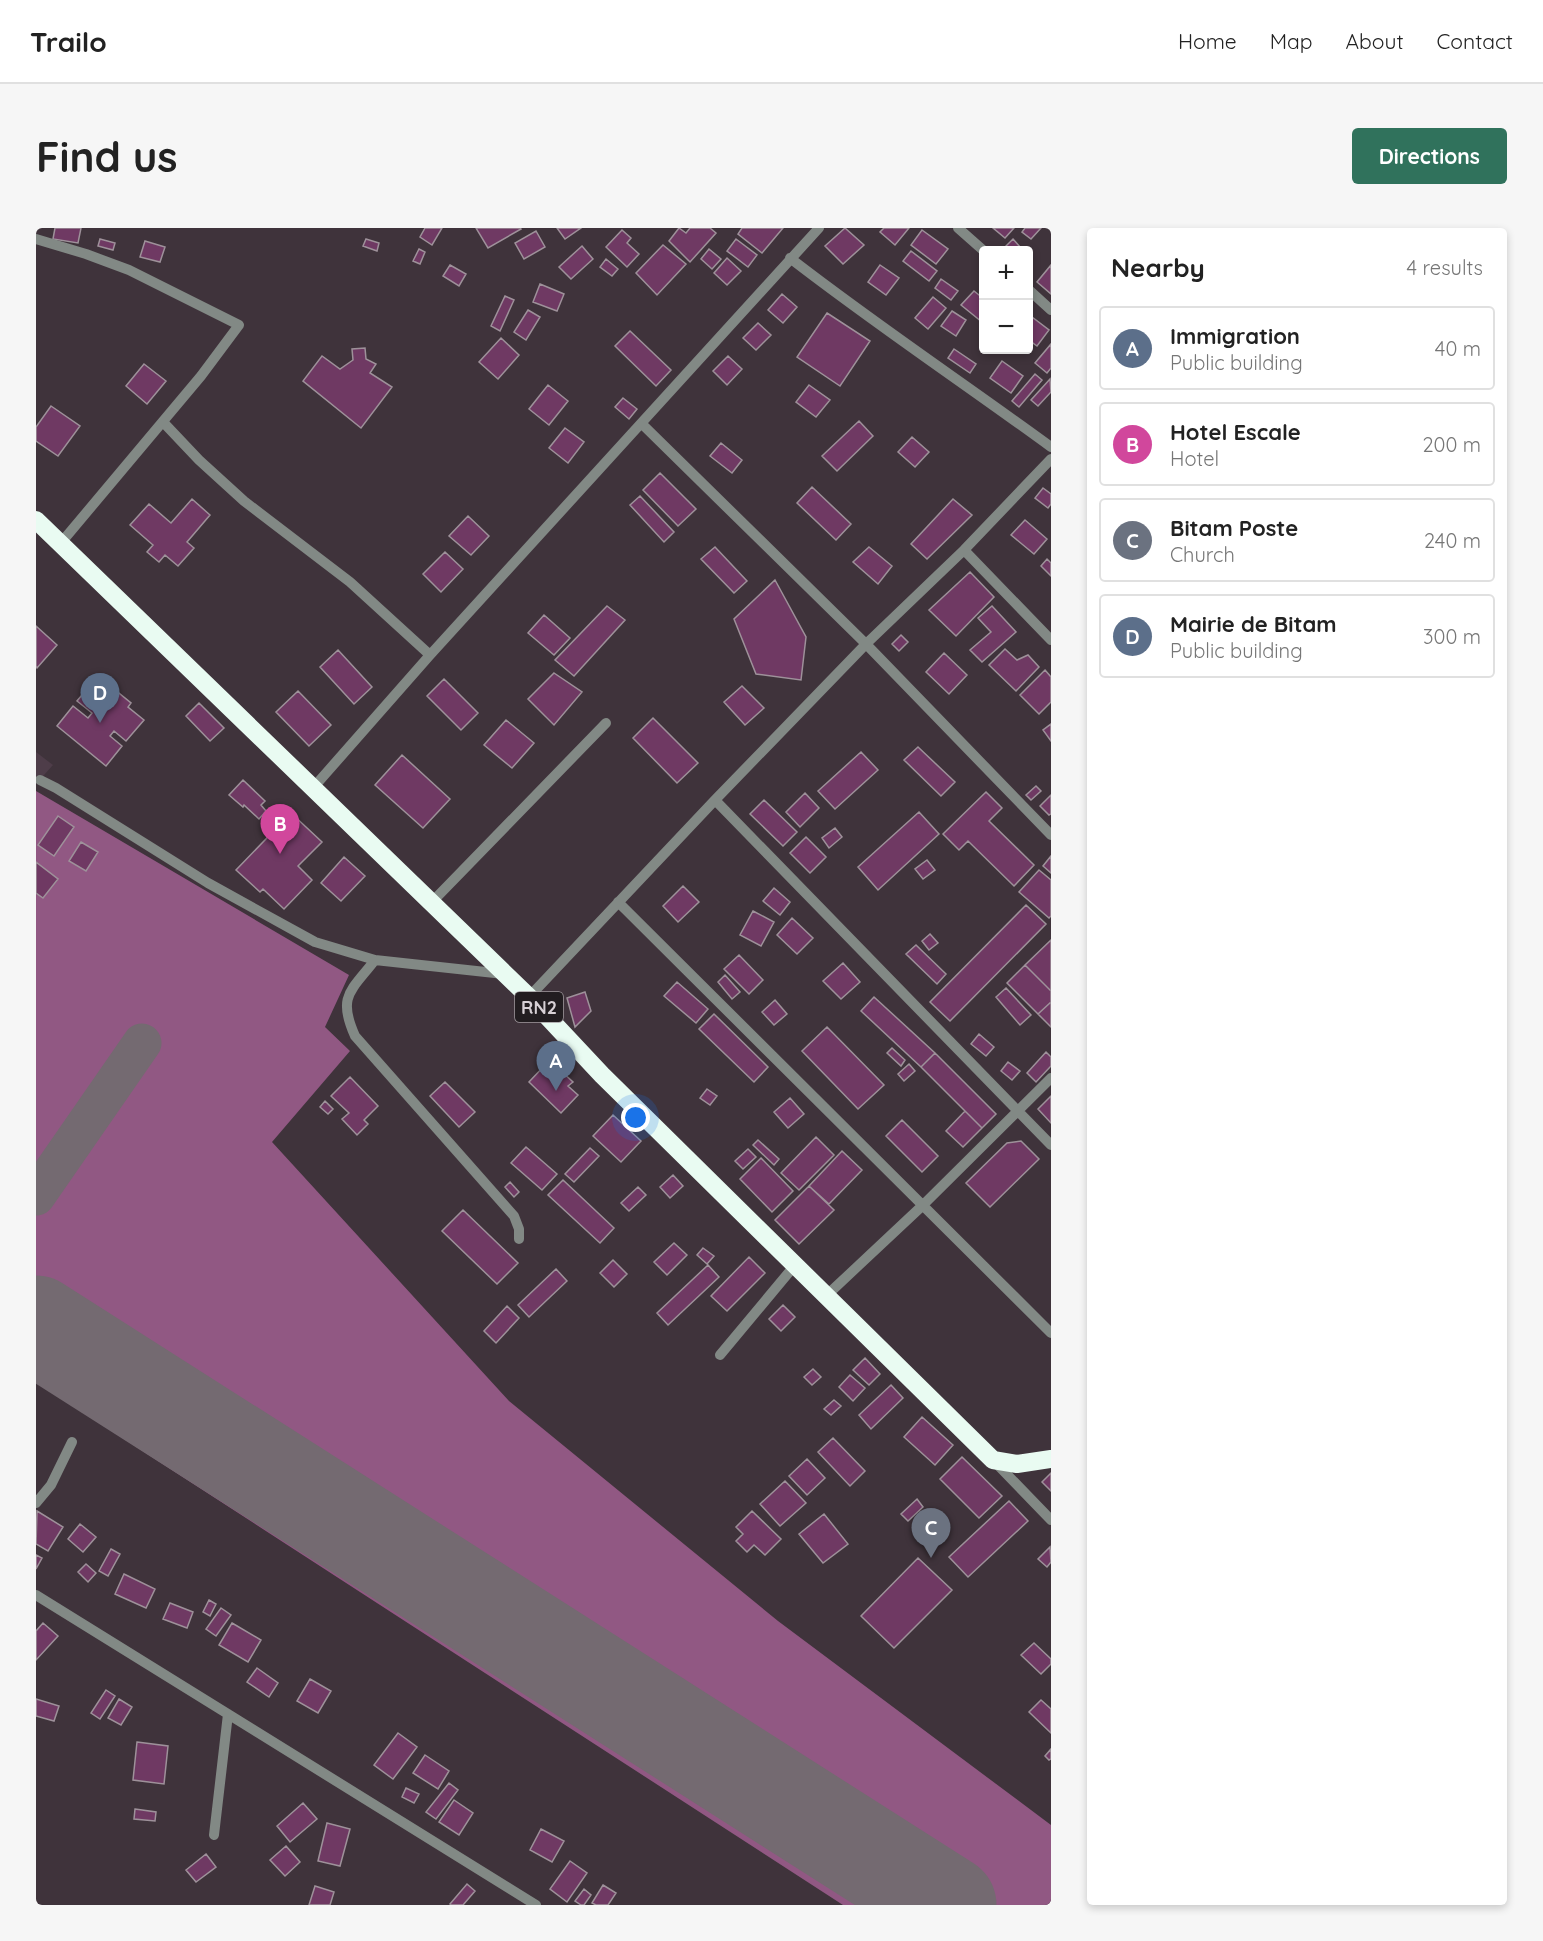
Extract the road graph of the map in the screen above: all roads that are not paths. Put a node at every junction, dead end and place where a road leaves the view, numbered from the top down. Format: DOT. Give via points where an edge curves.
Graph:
graph roads {
  1 [pos="819,228"];
  2 [pos="958,228"];
  3 [pos="36,239"];
  4 [pos="979,247"];
  5 [pos="790,258"];
  6 [pos="1033,294"];
  7 [pos="1051,310"];
  8 [pos="163,422"];
  9 [pos="642,424"];
  10 [pos="1051,447"];
  11 [pos="1051,459"];
  12 [pos="36,520"];
  13 [pos="60,544"];
  14 [pos="964,550"];
  15 [pos="1051,640"];
  16 [pos="866,644"];
  17 [pos="430,655"];
  18 [pos="606,723"];
  19 [pos="40,780"];
  20 [pos="313,788"];
  21 [pos="715,800"];
  22 [pos="1051,835"];
  23 [pos="618,902"];
  24 [pos="431,903"];
  25 [pos="375,960"];
  26 [pos="504,974"];
  27 [pos="529,997"];
  28 [pos="1051,1078"];
  29 [pos="1017,1110"];
  30 [pos="1051,1145"];
  31 [pos="922,1206"];
  32 [pos="519,1239"];
  33 [pos="795,1265"];
  34 [pos="826,1296"];
  35 [pos="1051,1333"];
  36 [pos="720,1354"];
  37 [pos="72,1442"];
  38 [pos="1051,1459"];
  39 [pos="993,1460"];
  40 [pos="36,1503"];
  41 [pos="1051,1520"];
  42 [pos="36,1595"];
  43 [pos="228,1714"];
  44 [pos="214,1835"];
  45 [pos="536,1905"];
  1 -- 5 [label="street"];
  2 -- 4 [label="street"];
  3 -- 8 [label="street" via="129,270 239,325"];
  5 -- 9 [label="street"];
  5 -- 10 [label="street"];
  6 -- 7 [label="street"];
  8 -- 13 [label="street"];
  8 -- 17 [label="street" via="244,501 350,582"];
  9 -- 16 [label="street"];
  9 -- 17 [label="street"];
  11 -- 14 [label="street"];
  12 -- 13 [label="highway, RN2"];
  13 -- 20 [label="highway, RN2"];
  14 -- 15 [label="street"];
  14 -- 16 [label="street"];
  16 -- 21 [label="street"];
  16 -- 22 [label="street"];
  17 -- 20 [label="street"];
  18 -- 24 [label="street"];
  19 -- 25 [label="street" via="208,883 315,942"];
  20 -- 24 [label="highway, RN2"];
  21 -- 23 [label="street"];
  21 -- 29 [label="street"];
  23 -- 27 [label="street"];
  23 -- 31 [label="street"];
  24 -- 26 [label="highway, RN2"];
  25 -- 26 [label="street"];
  25 -- 32 [label="street" via="351,990 345,1005 355,1036 514,1216"];
  26 -- 27 [label="highway, RN2"];
  27 -- 33 [label="highway, RN2" via="602,1075"];
  28 -- 29 [label="street"];
  29 -- 30 [label="street"];
  29 -- 31 [label="street"];
  31 -- 34 [label="street"];
  31 -- 35 [label="street"];
  33 -- 34 [label="highway, RN2"];
  33 -- 36 [label="street"];
  34 -- 39 [label="highway, RN2"];
  37 -- 40 [label="street" via="51,1485"];
  38 -- 39 [label="highway" via="1017,1464"];
  39 -- 41 [label="street"];
  42 -- 43 [label="street"];
  43 -- 44 [label="street"];
  43 -- 45 [label="street"];
}
